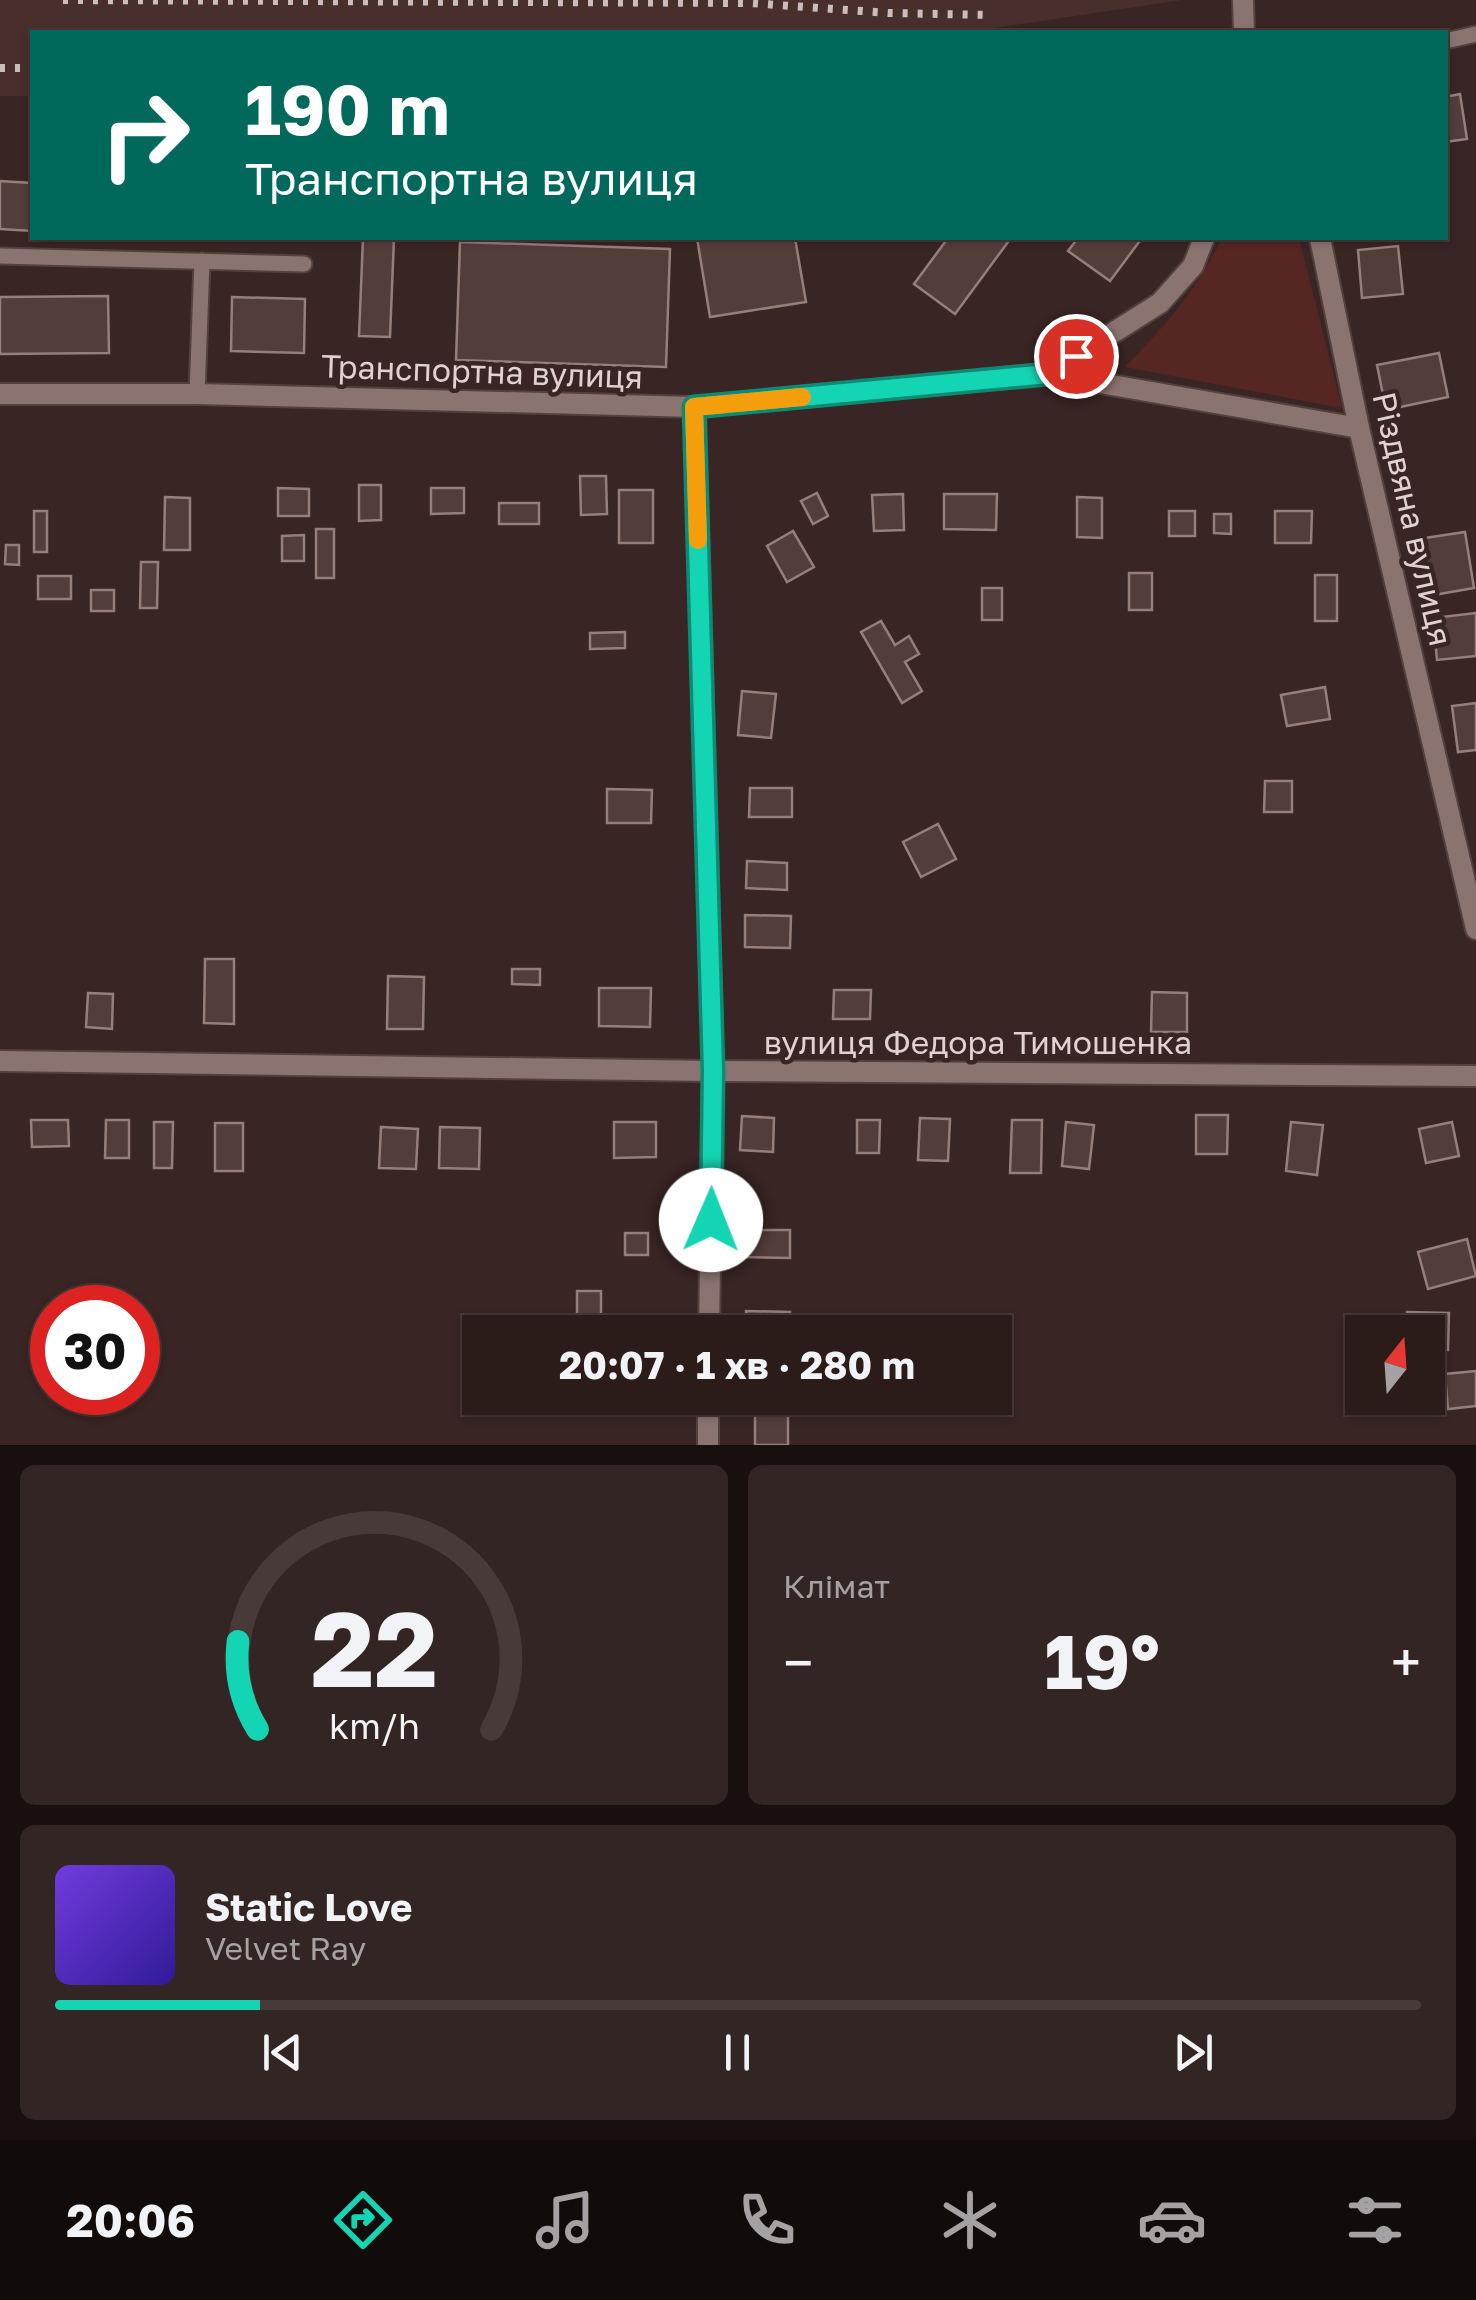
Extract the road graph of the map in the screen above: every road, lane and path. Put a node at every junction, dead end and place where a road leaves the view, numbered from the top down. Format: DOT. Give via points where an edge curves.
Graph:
graph roads {
  1 [pos="1243,0"];
  2 [pos="1244,30"];
  3 [pos="1476,34"];
  4 [pos="1448,40"];
  5 [pos="1203,240"];
  6 [pos="1320,240"];
  7 [pos="0,256"];
  8 [pos="202,261"];
  9 [pos="304,264"];
  10 [pos="1048,374"];
  11 [pos="0,394"];
  12 [pos="196,394"];
  13 [pos="694,407"];
  14 [pos="1359,428"];
  15 [pos="1476,930"];
  16 [pos="0,1062"];
  17 [pos="713,1071"];
  18 [pos="1476,1076"];
  19 [pos="710,1315"];
  20 [pos="708,1415"];
  21 [pos="708,1445"];
  1 -- 2 [label="street"];
  3 -- 4 [label="lane"];
  5 -- 10 [label="street, Транспортна вулиця" via="1193,266 1160,303"];
  6 -- 14 [label="street, Різдвяна вулиця"];
  7 -- 8 [label="lane"];
  8 -- 9 [label="lane"];
  8 -- 12 [label="lane"];
  10 -- 13 [label="street, Транспортна вулиця"];
  10 -- 14 [label="street"];
  11 -- 12 [label="street, Транспортна вулиця"];
  12 -- 13 [label="street, Транспортна вулиця"];
  13 -- 17 [label="street"];
  14 -- 15 [label="street, Різдвяна вулиця"];
  16 -- 17 [label="street, вулиця Федора Тимошенка"];
  17 -- 18 [label="street, вулиця Федора Тимошенка"];
  17 -- 19 [label="street"];
  20 -- 21 [label="street"];
}
